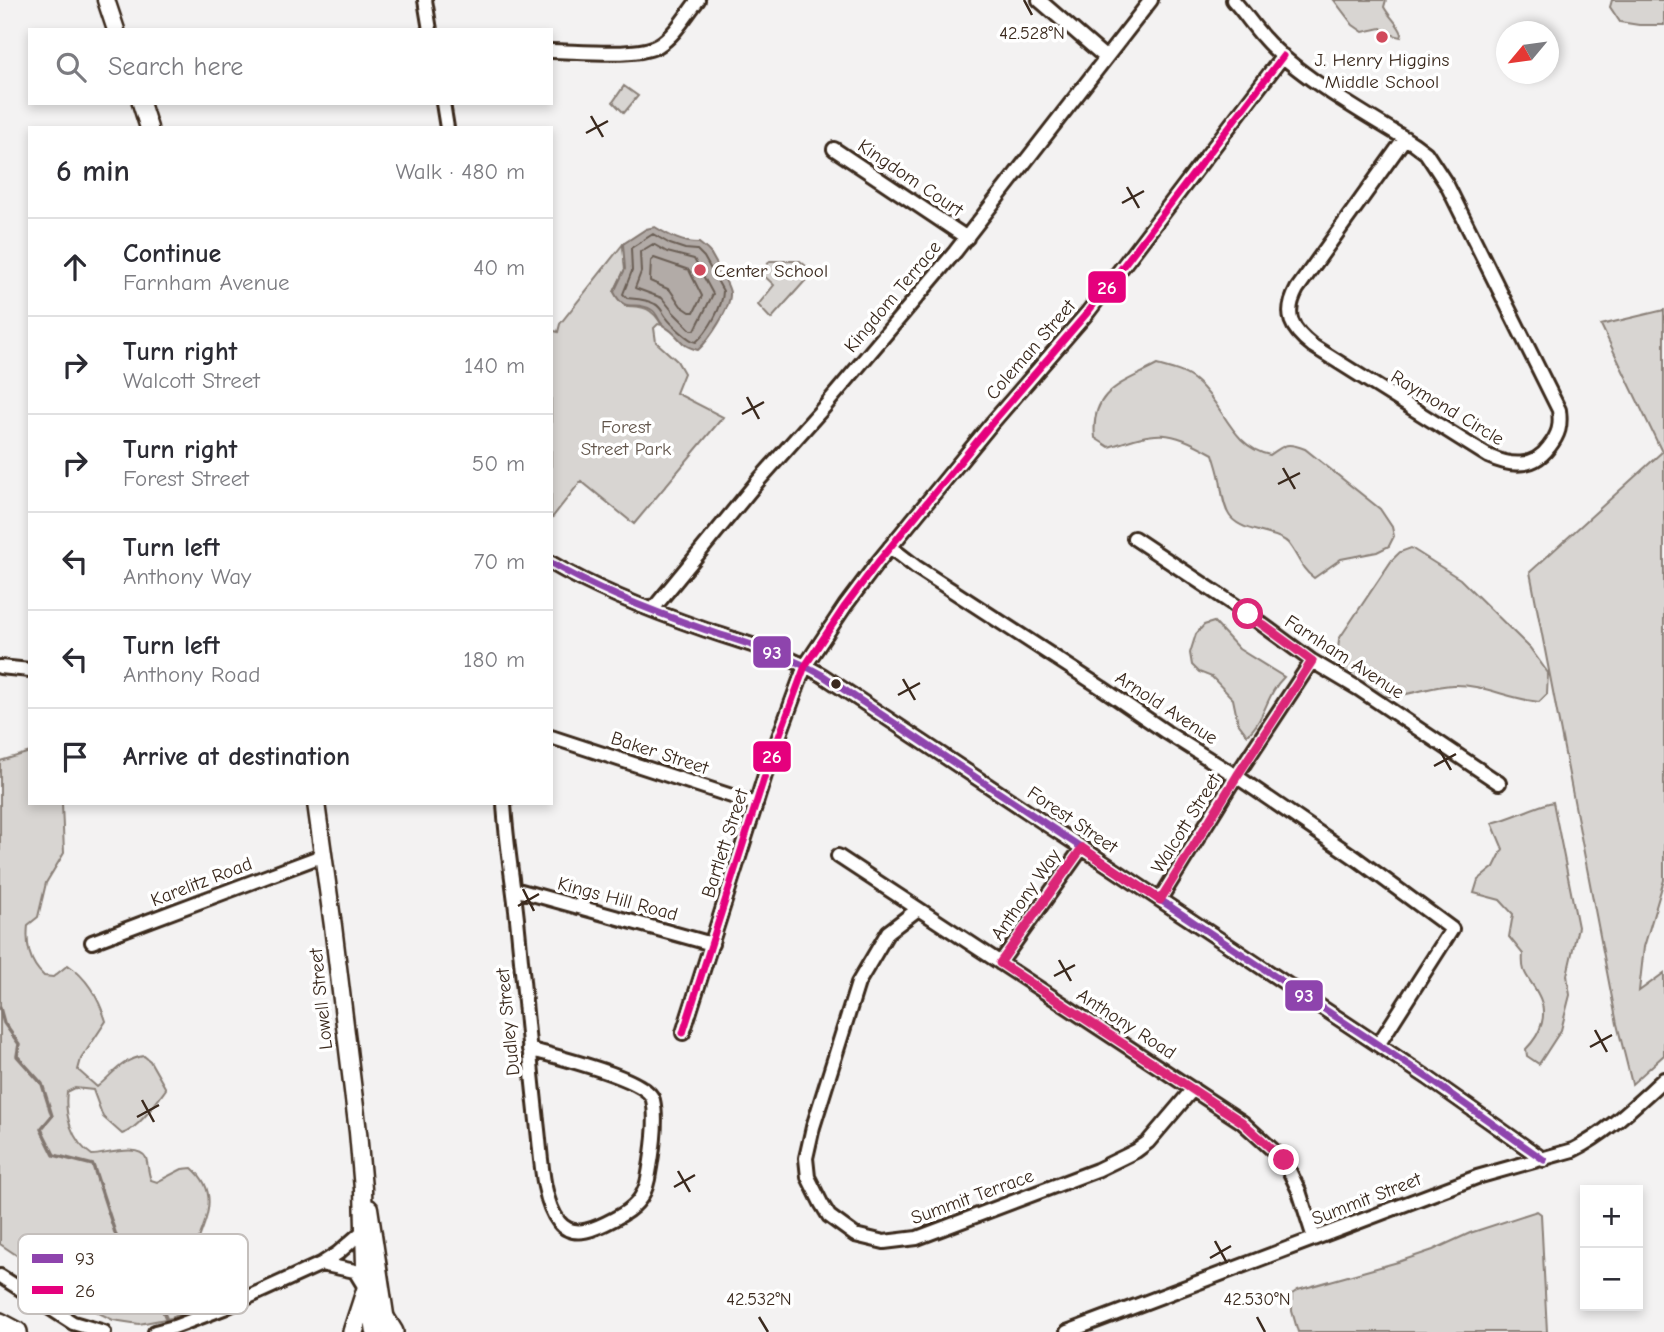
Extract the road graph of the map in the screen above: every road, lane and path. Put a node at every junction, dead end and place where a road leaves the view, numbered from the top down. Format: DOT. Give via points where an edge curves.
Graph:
graph roads {
  1 [pos="106,0"];
  2 [pos="425,0"];
  3 [pos="698,0"];
  4 [pos="1038,0"];
  5 [pos="1151,0"];
  6 [pos="1233,0"];
  7 [pos="115,28"];
  8 [pos="430,28"];
  9 [pos="553,51"];
  10 [pos="1283,56"];
  11 [pos="1106,58"];
  12 [pos="142,105"];
  13 [pos="443,105"];
  14 [pos="148,126"];
  15 [pos="447,126"];
  16 [pos="1405,138"];
  17 [pos="834,149"];
  18 [pos="967,238"];
  19 [pos="1134,538"];
  20 [pos="890,547"];
  21 [pos="553,564"];
  22 [pos="653,609"];
  23 [pos="1312,661"];
  24 [pos="805,666"];
  25 [pos="0,667"];
  26 [pos="28,670"];
  27 [pos="553,738"];
  28 [pos="1237,776"];
  29 [pos="1499,783"];
  30 [pos="756,804"];
  31 [pos="316,805"];
  32 [pos="505,805"];
  33 [pos="1082,848"];
  34 [pos="324,855"];
  35 [pos="838,856"];
  36 [pos="514,889"];
  37 [pos="1160,900"];
  38 [pos="918,909"];
  39 [pos="92,942"];
  40 [pos="712,944"];
  41 [pos="1000,963"];
  42 [pos="683,1033"];
  43 [pos="1378,1045"];
  44 [pos="529,1049"];
  45 [pos="1664,1079"];
  46 [pos="1193,1089"];
  47 [pos="1544,1160"];
  48 [pos="363,1189"];
  49 [pos="362,1232"];
  50 [pos="1314,1238"];
  51 [pos="321,1264"];
  52 [pos="0,1276"];
  53 [pos="18,1288"];
  54 [pos="367,1289"];
  55 [pos="248,1297"];
  56 [pos="59,1314"];
  57 [pos="208,1314"];
  58 [pos="0,1323"];
  59 [pos="385,1329"];
  60 [pos="17,1332"];
  61 [pos="104,1332"];
  62 [pos="155,1332"];
  63 [pos="353,1332"];
  64 [pos="1067,1332"];
  1 -- 7 [label="main road"];
  2 -- 8 [label="street"];
  3 -- 9 [label="street" via="664,42 651,50"];
  4 -- 11 [label="street"];
  5 -- 11 [label="street, Kingdom Terrace"];
  6 -- 10 [label="street"];
  10 -- 16 [label="street"];
  10 -- 20 [label="street, Coleman Street" via="1088,312"];
  11 -- 18 [label="street, Kingdom Terrace"];
  12 -- 14 [label="main road"];
  13 -- 15 [label="street"];
  16 -- 16 [label="street, Raymond Circle" via="1426,153 1447,185 1559,410 1558,435 1532,462 1503,463 1488,456 1313,346 1293,326 1291,301 1297,289"];
  17 -- 18 [label="street, Kingdom Court"];
  18 -- 22 [label="street, Kingdom Terrace"];
  19 -- 23 [label="street, Farnham Avenue"];
  20 -- 24 [label="street, Coleman Street"];
  20 -- 28 [label="street, Arnold Avenue"];
  21 -- 22 [label="street, Forest Street"];
  22 -- 24 [label="street, Forest Street"];
  23 -- 28 [label="street, Walcott Street"];
  23 -- 29 [label="street, Farnham Avenue"];
  24 -- 30 [label="street, Bartlett Street"];
  24 -- 33 [label="street, Forest Street"];
  25 -- 26 [label="street"];
  27 -- 30 [label="street, Baker Street"];
  28 -- 37 [label="street, Walcott Street"];
  28 -- 43 [label="street, Arnold Avenue" via="1452,929"];
  30 -- 40 [label="street, Bartlett Street"];
  31 -- 34 [label="main road, Lowell Street"];
  32 -- 36 [label="street, Dudley Street"];
  33 -- 37 [label="street, Forest Street"];
  33 -- 41 [label="street, Anthony Way"];
  34 -- 39 [label="street, Karelitz Road"];
  34 -- 48 [label="main road, Lowell Street"];
  35 -- 38 [label="street, Anthony Road"];
  36 -- 40 [label="street, Kings Hill Road"];
  36 -- 44 [label="street, Dudley Street"];
  37 -- 43 [label="street, Forest Street"];
  38 -- 41 [label="street, Anthony Road"];
  38 -- 46 [label="street, Summit Terrace" via="888,932 858,983 806,1158 808,1177 829,1216 855,1235 884,1242 916,1238 1097,1170 1148,1142"];
  40 -- 42 [label="street, Bartlett Street"];
  41 -- 46 [label="street, Anthony Road"];
  43 -- 47 [label="street, Forest Street"];
  44 -- 44 [label="street, Dudley Street" via="632,1081 653,1100 654,1134 644,1193 630,1210 595,1228 579,1233 568,1230 559,1223 547,1193"];
  45 -- 47 [label="street, Summit Street" via="1586,1144"];
  46 -- 50 [label="street, Anthony Road" via="1242,1122 1284,1160"];
  47 -- 50 [label="street, Summit Street" via="1477,1177"];
  48 -- 49 [label="main road, Lowell Street"];
  48 -- 59 [label="main road, Lowell Street" via="371,1214"];
  49 -- 51 [label="street"];
  49 -- 54 [label="main road, Lowell Street"];
  50 -- 64 [label="street, Summit Street"];
  51 -- 54 [label="street" via="355,1271"];
  51 -- 55 [label="street"];
  52 -- 53 [label="street"];
  54 -- 59 [label="main road, Lowell Street"];
  54 -- 63 [label="highway"];
  56 -- 61 [label="street"];
  57 -- 62 [label="street"];
  58 -- 60 [label="highway"];
}
